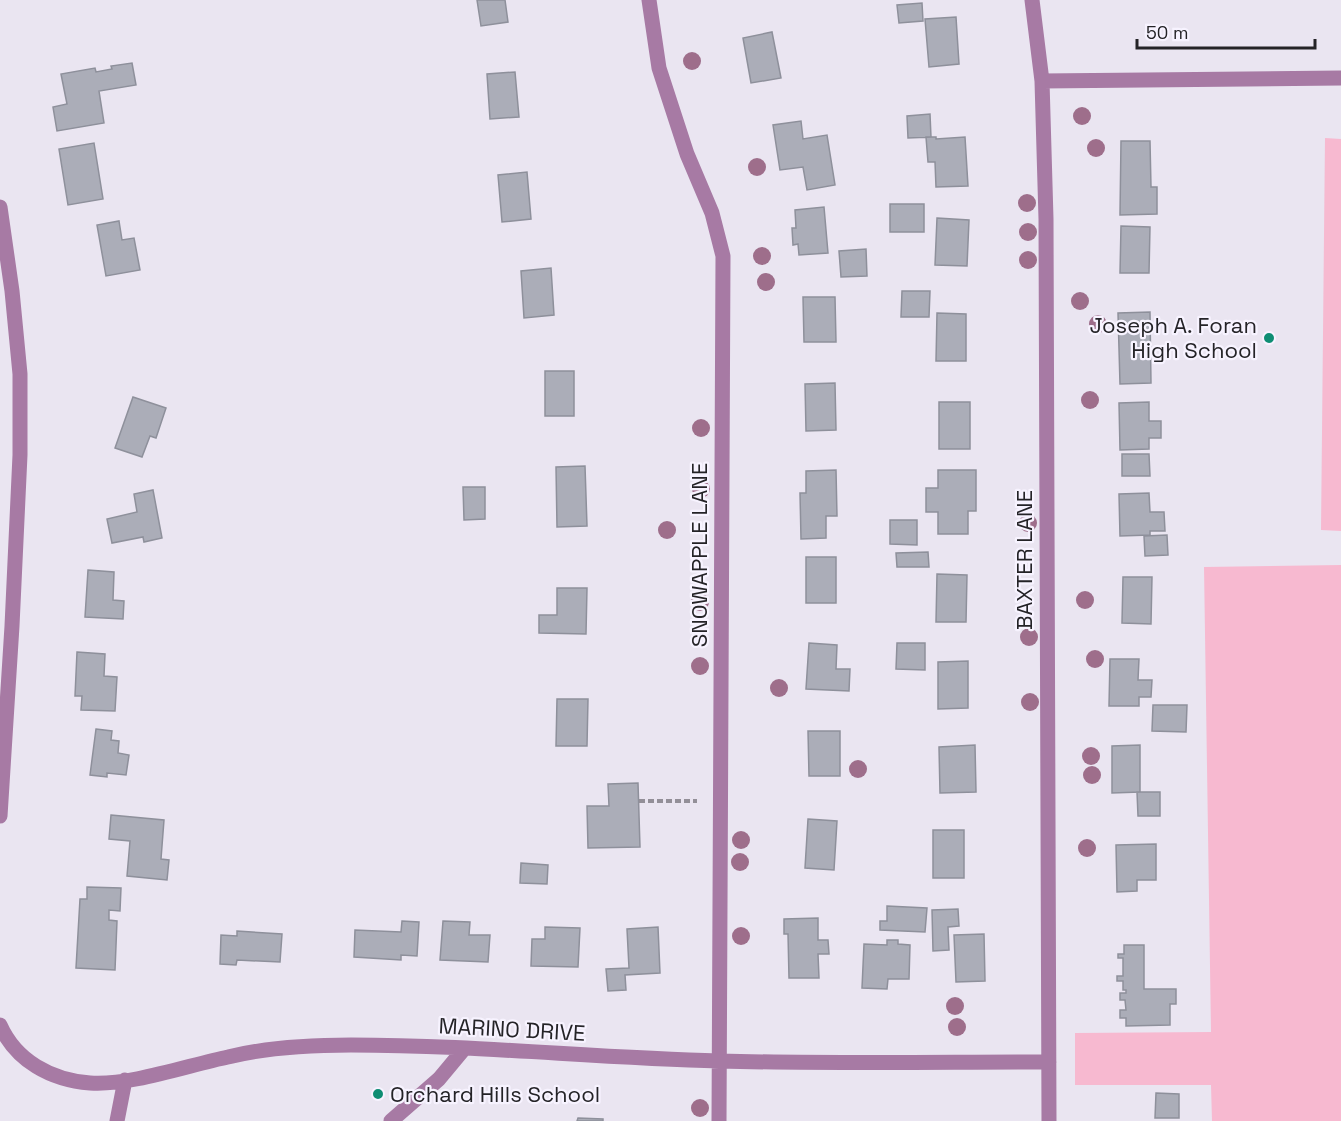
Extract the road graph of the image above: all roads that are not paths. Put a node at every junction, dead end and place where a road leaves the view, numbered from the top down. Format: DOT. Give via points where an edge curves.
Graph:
graph roads {
  1 [pos="649,0"];
  2 [pos="1032,0"];
  3 [pos="1341,78"];
  4 [pos="1042,81"];
  5 [pos="0,207"];
  6 [pos="0,816"];
  7 [pos="0,1025"];
  8 [pos="464,1049"];
  9 [pos="720,1062"];
  10 [pos="1049,1062"];
  11 [pos="125,1080"];
  12 [pos="117,1121"];
  13 [pos="391,1121"];
  14 [pos="719,1121"];
  15 [pos="1049,1121"];
  1 -- 9 [label="street, SNOWAPPLE LANE" via="659,68 687,154 712,213 723,256"];
  2 -- 4 [label="street, BAXTER LANE"];
  3 -- 4 [label="street"];
  4 -- 10 [label="street, BAXTER LANE" via="1046,219"];
  5 -- 6 [label="street" via="20,374 14,603"];
  7 -- 11 [label="street, MARINO DRIVE" via="17,1052 38,1069 92,1083"];
  8 -- 9 [label="street, MARINO DRIVE"];
  8 -- 11 [label="street, MARINO DRIVE" via="280,1047"];
  8 -- 13 [label="street" via="439,1079"];
  9 -- 10 [label="street, MARINO DRIVE"];
  9 -- 14 [label="street, SNOWAPPLE LANE"];
  10 -- 15 [label="street, BAXTER LANE"];
  11 -- 12 [label="street"];
}
